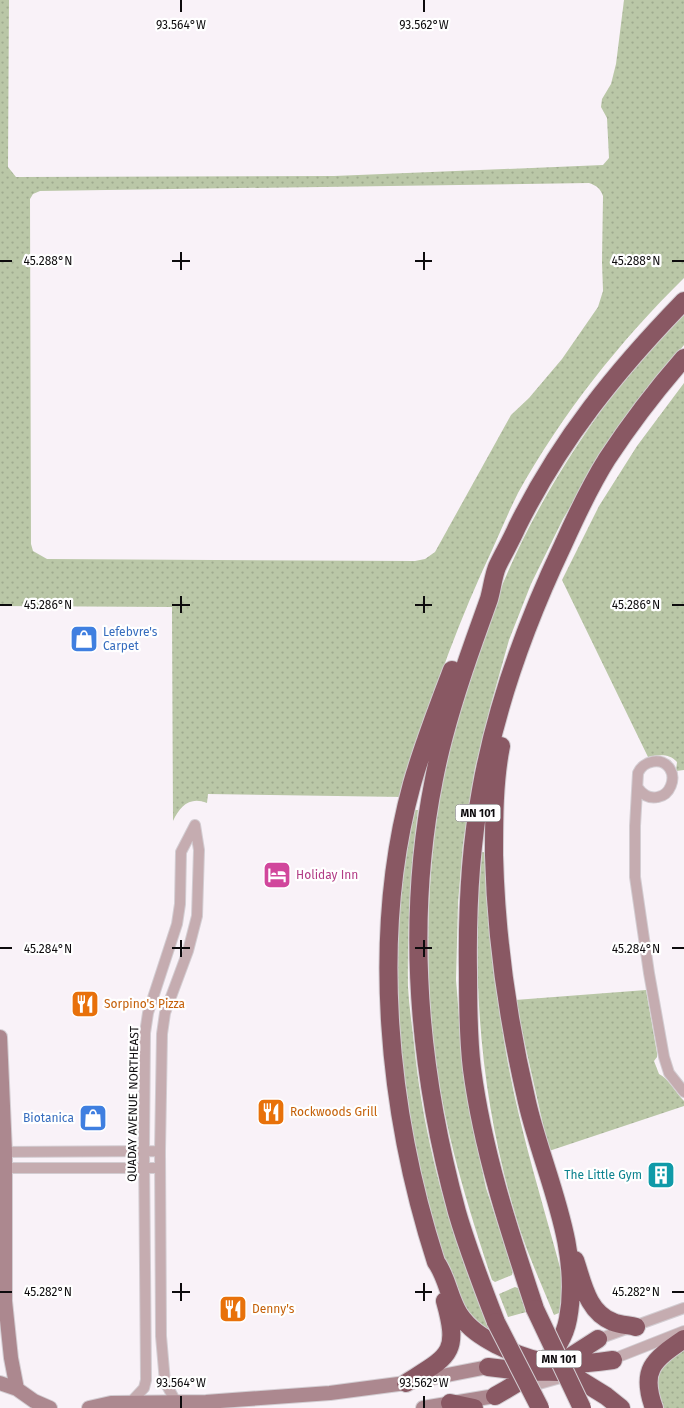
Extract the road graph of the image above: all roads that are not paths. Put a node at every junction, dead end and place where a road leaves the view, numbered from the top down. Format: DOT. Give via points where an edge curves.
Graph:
graph roads {
  1 [pos="684,301"];
  2 [pos="684,358"];
  3 [pos="544,586"];
  4 [pos="489,598"];
  5 [pos="638,788"];
  6 [pos="0,1037"];
  7 [pos="684,1092"];
  8 [pos="144,1151"];
  9 [pos="160,1151"];
  10 [pos="3,1152"];
  11 [pos="3,1168"];
  12 [pos="144,1168"];
  13 [pos="160,1168"];
  14 [pos="566,1235"];
  15 [pos="436,1262"];
  16 [pos="684,1308"];
  17 [pos="636,1326"];
  18 [pos="684,1331"];
  19 [pos="598,1339"];
  20 [pos="684,1339"];
  21 [pos="613,1360"];
  22 [pos="488,1367"];
  23 [pos="543,1367"];
  24 [pos="572,1375"];
  25 [pos="406,1382"];
  26 [pos="0,1383"];
  27 [pos="19,1390"];
  28 [pos="495,1396"];
  29 [pos="176,1402"];
  30 [pos="130,1403"];
  31 [pos="450,1403"];
  32 [pos="26,1408"];
  33 [pos="50,1408"];
  34 [pos="89,1408"];
  35 [pos="423,1408"];
  36 [pos="474,1408"];
  37 [pos="529,1408"];
  38 [pos="540,1408"];
  39 [pos="582,1408"];
  40 [pos="621,1408"];
  41 [pos="654,1408"];
  1 -- 4 [label="highway, MN 101" via="609,383 569,436 532,496 497,569"];
  2 -- 3 [label="highway, MN 101" via="606,460"];
  3 -- 14 [label="highway" via="517,676 500,751 494,811 495,895 504,988 525,1093"];
  3 -- 39 [label="highway, MN 101, bridge" via="516,656 481,790 470,868 468,1001 472,1068 501,1206 536,1309"];
  4 -- 15 [label="highway" via="468,629 424,746 412,785 395,869 388,966 389,1010 409,1161"];
  4 -- 38 [label="highway, MN 101, bridge" via="447,722 433,781 422,862 418,932 420,1003 440,1142 458,1214 496,1322"];
  5 -- 7 [label="street" via="635,877 649,973 664,1057 669,1073"];
  6 -- 10 [label="main road"];
  8 -- 9 [label="street"];
  8 -- 9 [label="street, QUADAY AVENUE NORTHEAST" via="148,1013 177,924 181,852 195,825 199,850 197,916 162,1034"];
  8 -- 10 [label="street"];
  8 -- 12 [label="street, QUADAY AVENUE NORTHEAST"];
  9 -- 13 [label="street, QUADAY AVENUE NORTHEAST"];
  10 -- 11 [label="main road"];
  11 -- 12 [label="street"];
  11 -- 27 [label="main road" via="5,1301 11,1358"];
  12 -- 13 [label="street"];
  12 -- 30 [label="street, QUADAY AVENUE NORTHEAST" via="146,1380 144,1388"];
  13 -- 29 [label="street, QUADAY AVENUE NORTHEAST" via="162,1358 165,1382"];
  14 -- 17 [label="highway" via="595,1310 613,1322"];
  14 -- 23 [label="highway" via="571,1292 568,1320 563,1337"];
  15 -- 23 [label="highway" via="467,1325 489,1341"];
  15 -- 25 [label="highway" via="451,1320 451,1343 446,1355"];
  16 -- 17 [label="street"];
  17 -- 19 [label="street"];
  18 -- 21 [label="street"];
  19 -- 23 [label="highway"];
  20 -- 41 [label="highway" via="652,1365 648,1391"];
  21 -- 23 [label="highway"];
  21 -- 24 [label="street"];
  22 -- 23 [label="highway"];
  22 -- 25 [label="main road"];
  23 -- 24 [label="highway"];
  23 -- 28 [label="highway"];
  23 -- 37 [label="highway"];
  24 -- 40 [label="highway"];
  25 -- 29 [label="main road" via="302,1395"];
  26 -- 27 [label="main road"];
  27 -- 32 [label="main road"];
  27 -- 33 [label="main road"];
  28 -- 31 [label="main road"];
  29 -- 30 [label="main road"];
  30 -- 34 [label="main road"];
  31 -- 35 [label="main road"];
  31 -- 36 [label="highway"];
}
